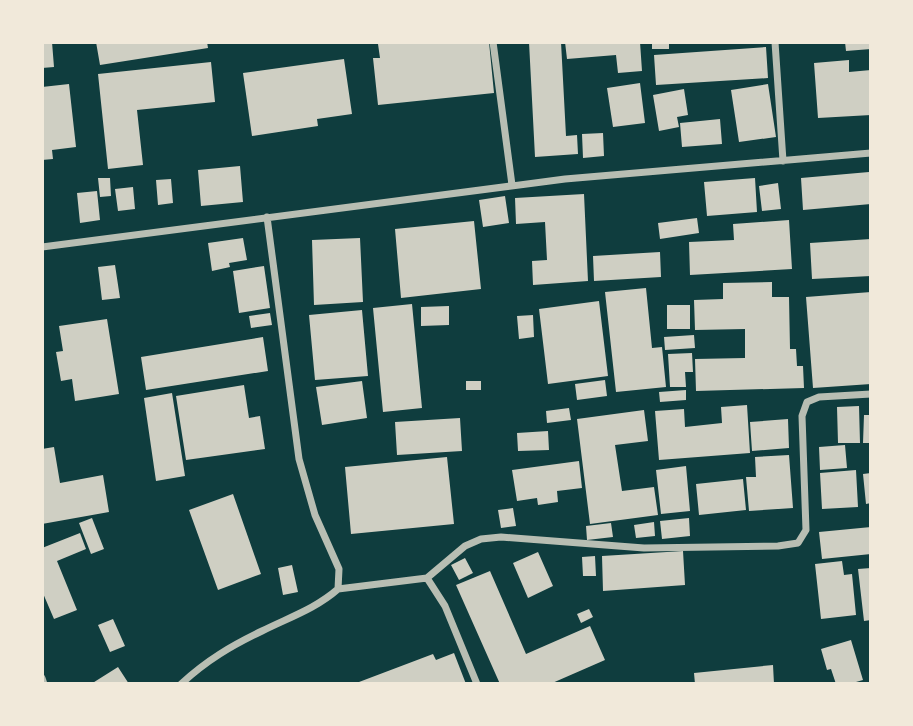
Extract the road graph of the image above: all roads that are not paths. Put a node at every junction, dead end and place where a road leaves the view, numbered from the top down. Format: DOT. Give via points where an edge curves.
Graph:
graph roads {
  1 [pos="492,42"];
  2 [pos="775,42"];
  3 [pos="871,153"];
  4 [pos="783,161"];
  5 [pos="512,185"];
  6 [pos="267,217"];
  7 [pos="42,247"];
  8 [pos="871,394"];
  9 [pos="427,578"];
  10 [pos="338,589"];
  11 [pos="42,678"];
  12 [pos="44,684"];
  13 [pos="180,684"];
  14 [pos="477,684"];
  1 -- 5 [label="street"];
  2 -- 4 [label="street"];
  3 -- 4 [label="street"];
  4 -- 5 [label="street"];
  5 -- 6 [label="street"];
  6 -- 7 [label="street"];
  6 -- 10 [label="street" via="299,458 315,515 339,569"];
  8 -- 9 [label="street" via="807,402 802,416 806,530 798,543 644,548 500,537 465,546"];
  9 -- 10 [label="street"];
  9 -- 14 [label="street" via="445,606"];
  10 -- 13 [label="street" via="321,604 207,660"];
  11 -- 12 [label="street"];
}
